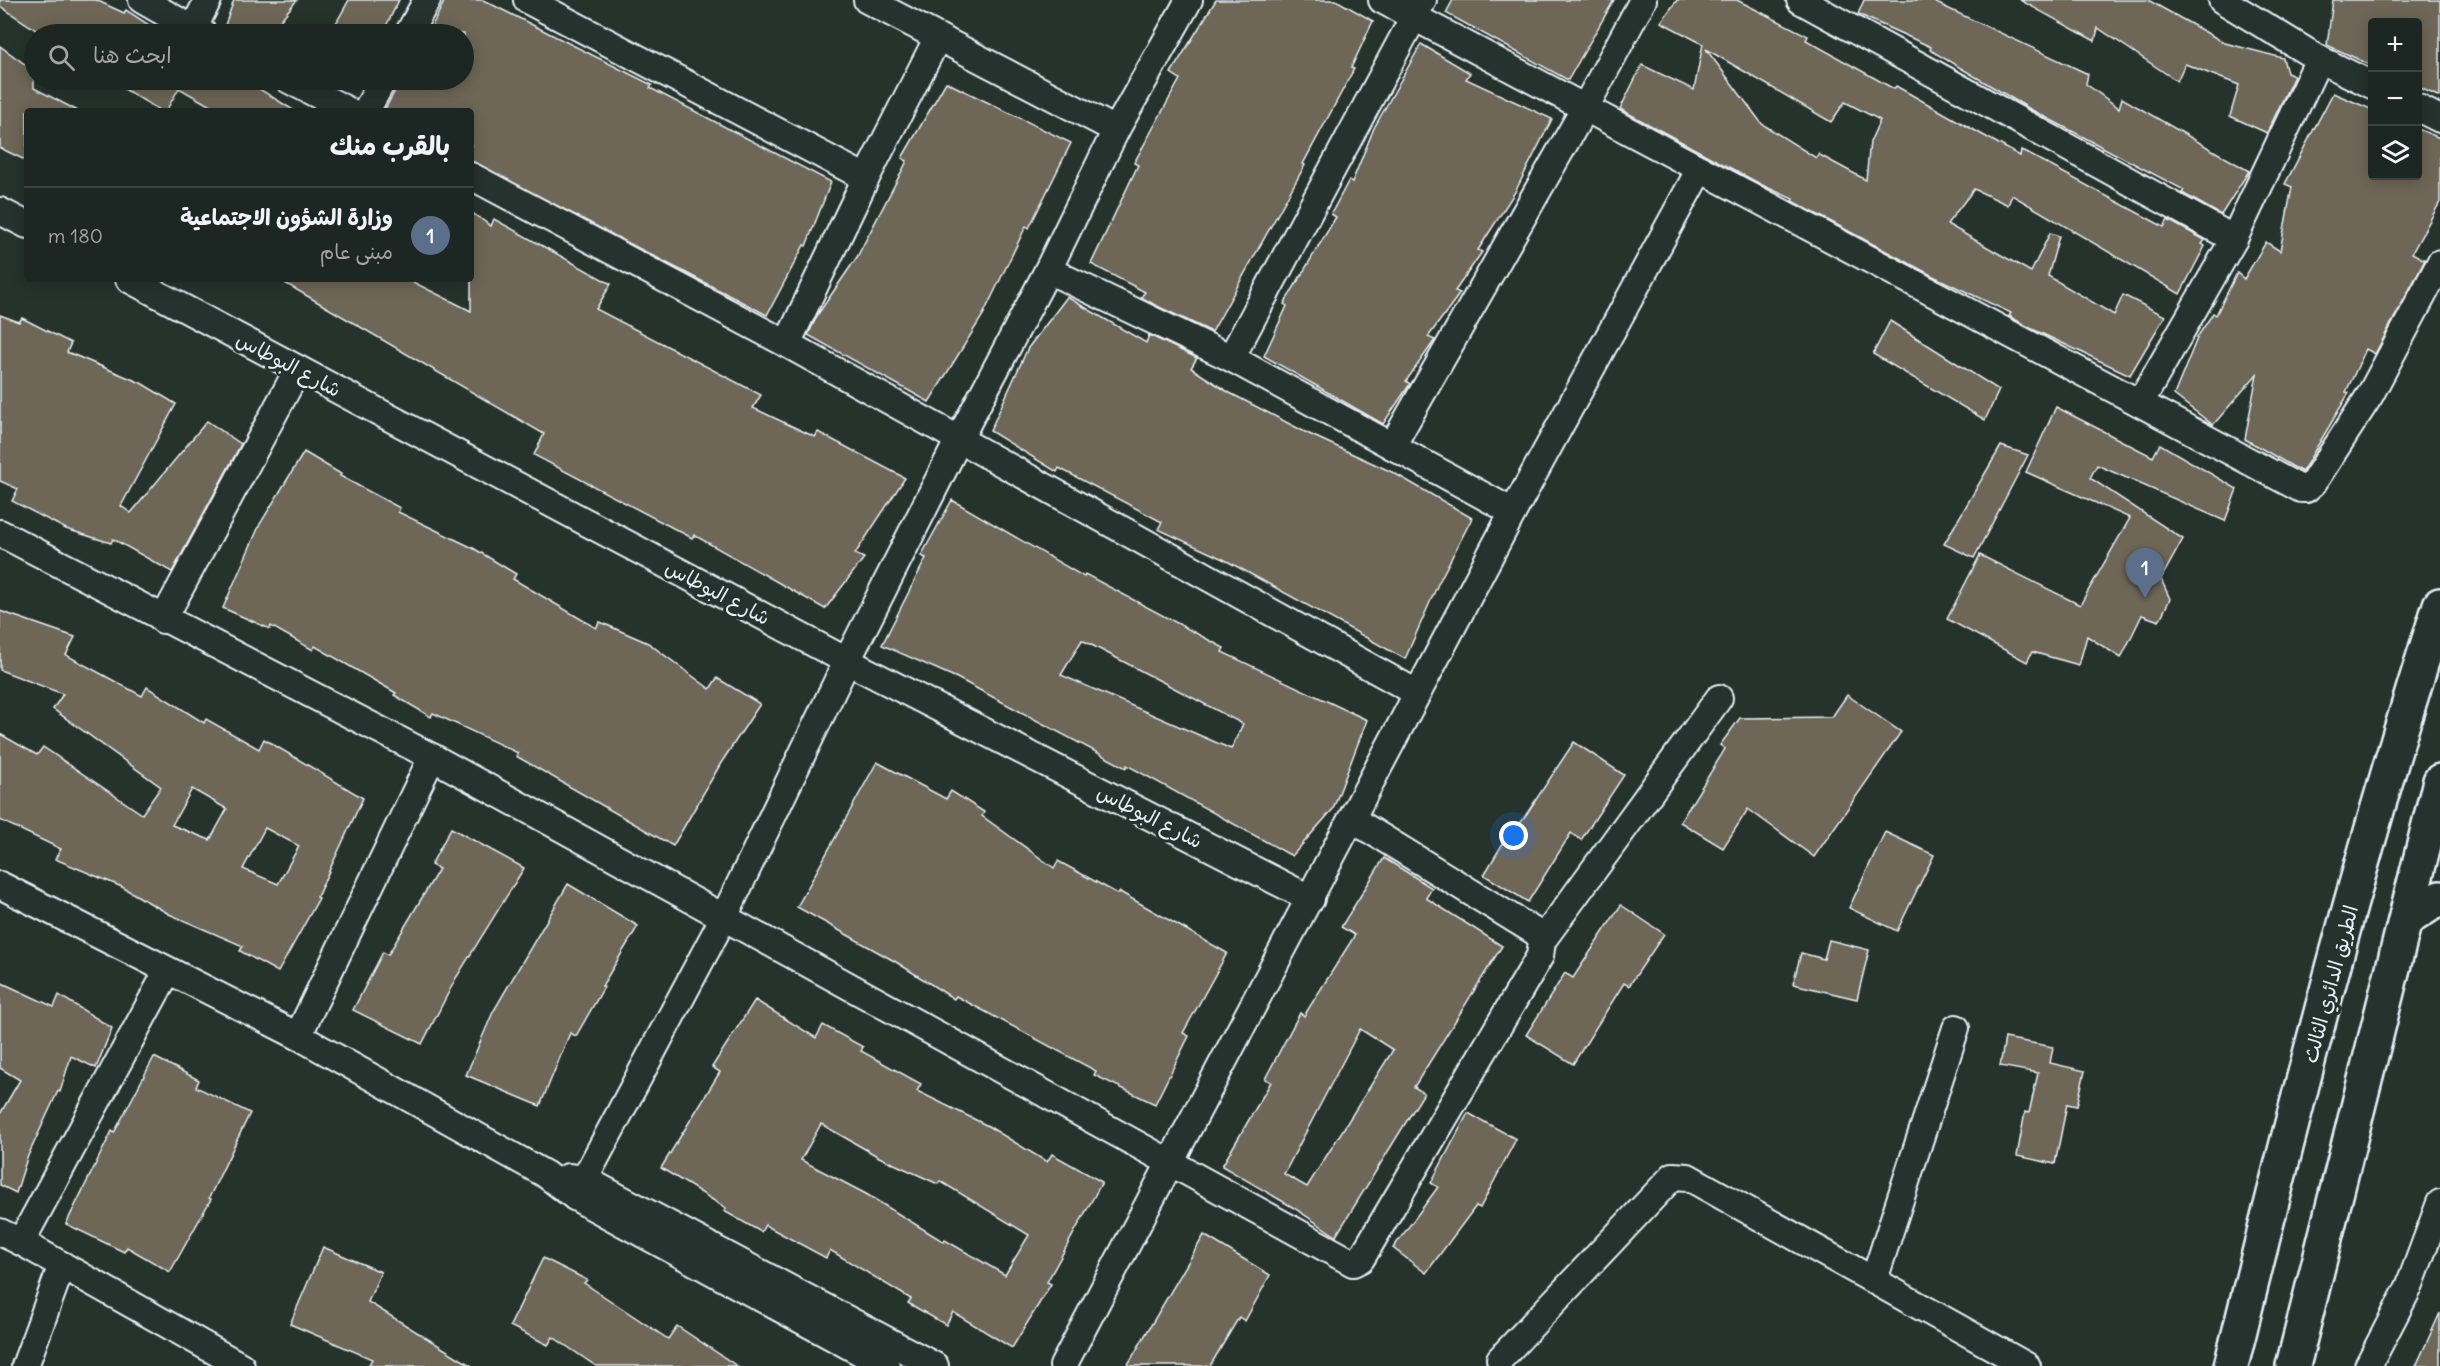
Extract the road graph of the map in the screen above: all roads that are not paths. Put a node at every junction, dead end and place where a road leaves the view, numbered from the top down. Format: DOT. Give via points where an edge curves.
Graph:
graph roads {
  1 [pos="141,0"];
  2 [pos="208,0"];
  3 [pos="428,0"];
  4 [pos="527,0"];
  5 [pos="867,0"];
  6 [pos="1189,0"];
  7 [pos="1382,0"];
  8 [pos="1643,0"];
  9 [pos="1800,0"];
  10 [pos="2222,0"];
  11 [pos="1418,9"];
  12 [pos="184,24"];
  13 [pos="201,24"];
  14 [pos="414,24"];
  15 [pos="938,37"];
  16 [pos="2319,59"];
  17 [pos="2368,83"];
  18 [pos="309,90"];
  19 [pos="378,90"];
  20 [pos="1586,106"];
  21 [pos="343,108"];
  22 [pos="368,108"];
  23 [pos="2422,110"];
  24 [pos="2440,119"];
  25 [pos="1116,130"];
  26 [pos="1700,169"];
  27 [pos="866,177"];
  28 [pos="474,178"];
  29 [pos="0,211"];
  30 [pos="24,223"];
  31 [pos="2234,239"];
  32 [pos="2440,263"];
  33 [pos="1048,270"];
  34 [pos="135,282"];
  35 [pos="787,344"];
  36 [pos="1231,358"];
  37 [pos="298,369"];
  38 [pos="2140,403"];
  39 [pos="958,441"];
  40 [pos="1392,446"];
  41 [pos="1513,512"];
  42 [pos="0,533"];
  43 [pos="2440,605"];
  44 [pos="163,620"];
  45 [pos="848,661"];
  46 [pos="1417,693"];
  47 [pos="1719,698"];
  48 [pos="432,757"];
  49 [pos="2440,781"];
  50 [pos="1352,819"];
  51 [pos="0,885"];
  52 [pos="2440,898"];
  53 [pos="1311,899"];
  54 [pos="724,917"];
  55 [pos="2406,920"];
  56 [pos="1542,941"];
  57 [pos="167,972"];
  58 [pos="1956,1028"];
  59 [pos="298,1036"];
  60 [pos="1169,1162"];
  61 [pos="579,1188"];
  62 [pos="2439,1209"];
  63 [pos="11,1237"];
  64 [pos="62,1265"];
  65 [pos="1874,1280"];
  66 [pos="1500,1359"];
  67 [pos="25,1366"];
  68 [pos="241,1366"];
  69 [pos="886,1366"];
  70 [pos="935,1366"];
  71 [pos="1063,1366"];
  72 [pos="2027,1366"];
  73 [pos="2232,1366"];
  74 [pos="2293,1366"];
  75 [pos="2368,1366"];
  1 -- 12 [label="street"];
  2 -- 13 [label="street"];
  3 -- 14 [label="street"];
  4 -- 27 [label="street"];
  5 -- 15 [label="street"];
  6 -- 25 [label="street"];
  7 -- 11 [label="street"];
  8 -- 20 [label="street"];
  9 -- 31 [label="street"];
  10 -- 16 [label="street"];
  11 -- 20 [label="street"];
  11 -- 36 [label="street"];
  15 -- 25 [label="street"];
  15 -- 27 [label="street"];
  16 -- 17 [label="street"];
  16 -- 31 [label="street"];
  18 -- 21 [label="street"];
  19 -- 22 [label="street"];
  20 -- 26 [label="street"];
  20 -- 40 [label="street"];
  23 -- 24 [label="street"];
  25 -- 33 [label="street"];
  26 -- 38 [label="street"];
  26 -- 41 [label="street"];
  27 -- 35 [label="street"];
  28 -- 35 [label="street"];
  29 -- 30 [label="street"];
  31 -- 38 [label="street"];
  32 -- 38 [label="street" via="2370,395 2306,489"];
  33 -- 36 [label="street"];
  33 -- 39 [label="street"];
  34 -- 37 [label="street, شارع البوطاس"];
  35 -- 39 [label="street"];
  36 -- 40 [label="street"];
  37 -- 44 [label="street"];
  37 -- 45 [label="street, شارع البوطاس"];
  39 -- 45 [label="street"];
  39 -- 46 [label="street"];
  40 -- 41 [label="street"];
  41 -- 46 [label="street"];
  42 -- 44 [label="street"];
  43 -- 73 [label="highway, الطريق الدائري الثالث" via="2406,712 2316,1035"];
  44 -- 48 [label="street"];
  45 -- 53 [label="street, شارع البوطاس"];
  45 -- 54 [label="street"];
  46 -- 50 [label="street"];
  47 -- 56 [label="street"];
  48 -- 54 [label="street"];
  48 -- 59 [label="street"];
  49 -- 55 [label="highway"];
  50 -- 53 [label="street"];
  50 -- 56 [label="street" via="1536,933"];
  51 -- 57 [label="street"];
  52 -- 55 [label="highway"];
  53 -- 60 [label="street"];
  54 -- 60 [label="street"];
  54 -- 61 [label="street"];
  55 -- 74 [label="highway"];
  56 -- 60 [label="street" via="1540,956 1356,1263"];
  57 -- 59 [label="street"];
  57 -- 63 [label="street"];
  58 -- 65 [label="street"];
  59 -- 61 [label="street" via="545,1174"];
  60 -- 71 [label="street"];
  61 -- 69 [label="street"];
  61 -- 70 [label="street"];
  62 -- 75 [label="street" via="2395,1318"];
  63 -- 64 [label="street"];
  64 -- 67 [label="street"];
  64 -- 68 [label="street"];
  65 -- 66 [label="street" via="1688,1177 1673,1176"];
  65 -- 72 [label="street"];
}
